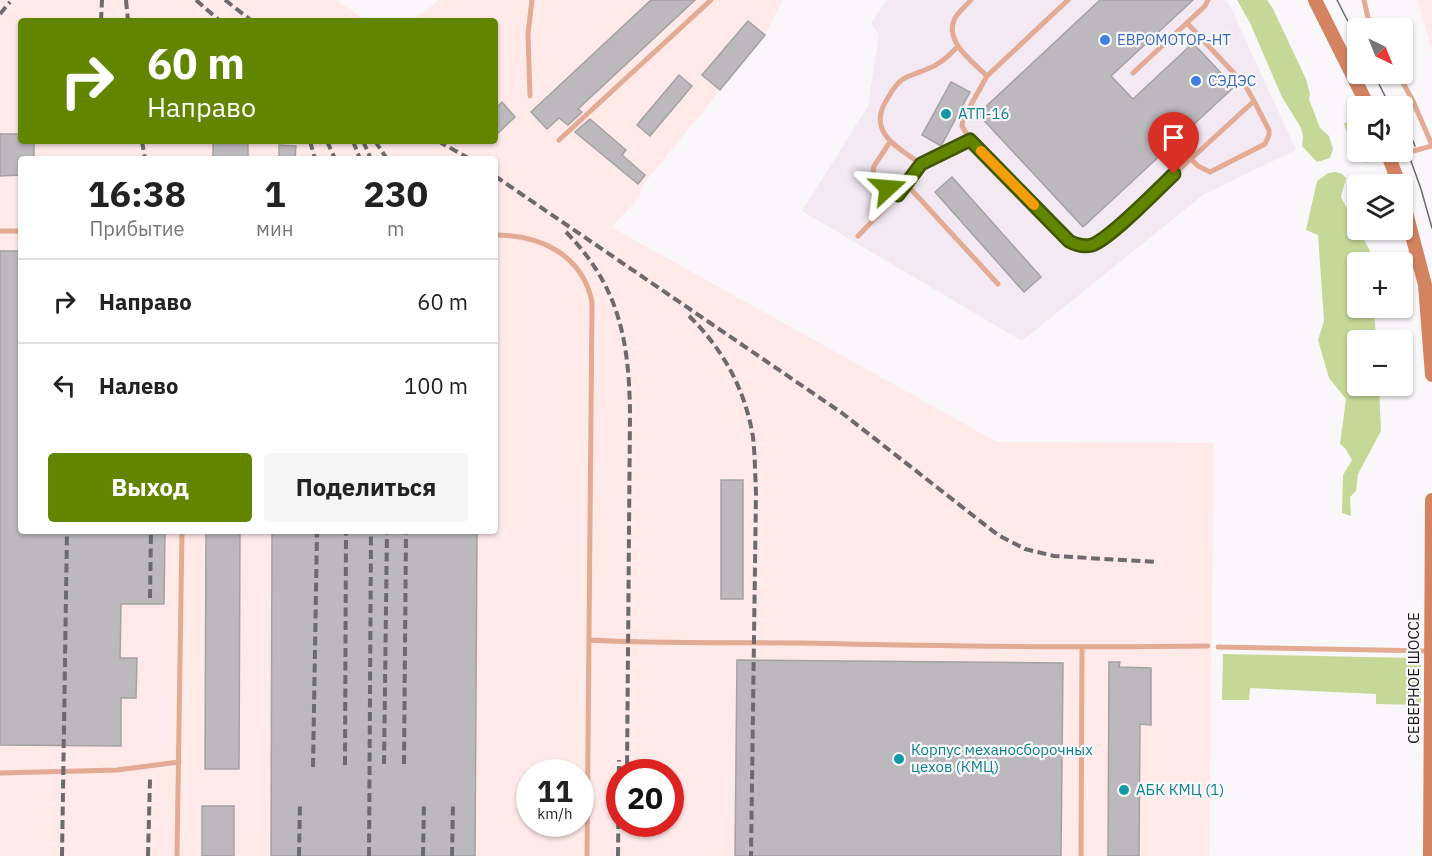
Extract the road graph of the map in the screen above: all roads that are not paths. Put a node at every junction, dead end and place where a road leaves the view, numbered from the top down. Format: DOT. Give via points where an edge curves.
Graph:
graph roads {
  1 [pos="532,0"];
  2 [pos="711,0"];
  3 [pos="971,0"];
  4 [pos="1068,0"];
  5 [pos="1208,0"];
  6 [pos="1315,0"];
  7 [pos="1364,0"];
  8 [pos="1368,18"];
  9 [pos="1187,23"];
  10 [pos="958,46"];
  11 [pos="1133,73"];
  12 [pos="987,76"];
  13 [pos="1404,84"];
  14 [pos="530,96"];
  15 [pos="1363,96"];
  16 [pos="1254,101"];
  17 [pos="559,140"];
  18 [pos="970,140"];
  19 [pos="890,142"];
  20 [pos="1432,146"];
  21 [pos="1413,150"];
  22 [pos="1191,159"];
  23 [pos="921,164"];
  24 [pos="907,185"];
  25 [pos="898,195"];
  26 [pos="0,231"];
  27 [pos="18,231"];
  28 [pos="498,235"];
  29 [pos="858,236"];
  30 [pos="1413,239"];
  31 [pos="998,284"];
  32 [pos="1432,375"];
  33 [pos="1432,500"];
  34 [pos="182,534"];
  35 [pos="590,640"];
  36 [pos="1208,646"];
  37 [pos="1218,647"];
  38 [pos="1082,648"];
  39 [pos="1430,651"];
  40 [pos="179,762"];
  41 [pos="0,773"];
  42 [pos="177,856"];
  43 [pos="587,856"];
  44 [pos="1081,856"];
  45 [pos="1430,856"];
  1 -- 14 [label="lane" via="528,34"];
  2 -- 17 [label="lane"];
  3 -- 10 [label="lane" via="954,23"];
  4 -- 12 [label="lane"];
  5 -- 9 [label="lane"];
  6 -- 15 [label="main road"];
  7 -- 8 [label="lane"];
  9 -- 11 [label="lane"];
  9 -- 16 [label="lane" via="1245,85"];
  10 -- 12 [label="lane"];
  10 -- 19 [label="lane" via="940,63 904,79 891,93 881,114 883,133"];
  12 -- 18 [label="lane" via="963,119 962,126"];
  13 -- 20 [label="lane"];
  16 -- 22 [label="lane"];
  16 -- 22 [label="lane" via="1269,130 1265,144 1210,172"];
  18 -- 22 [label="lane" via="1069,241 1081,246 1107,236"];
  18 -- 23 [label="lane"];
  19 -- 23 [label="lane"];
  19 -- 25 [label="lane" via="873,172 878,182"];
  20 -- 21 [label="lane"];
  23 -- 24 [label="lane"];
  24 -- 25 [label="lane"];
  24 -- 31 [label="lane"];
  25 -- 29 [label="lane"];
  26 -- 27 [label="lane"];
  28 -- 35 [label="lane" via="526,237 560,252 579,271 590,292"];
  30 -- 32 [label="main road" via="1425,285"];
  33 -- 39 [label="main road, СЕВЕРНОЕ ШОССЕ"];
  34 -- 40 [label="lane"];
  35 -- 38 [label="lane"];
  35 -- 43 [label="lane"];
  36 -- 38 [label="lane"];
  37 -- 39 [label="lane"];
  38 -- 44 [label="lane"];
  39 -- 45 [label="main road, СЕВЕРНОЕ ШОССЕ"];
  40 -- 41 [label="lane" via="117,770"];
  40 -- 42 [label="lane"];
}
